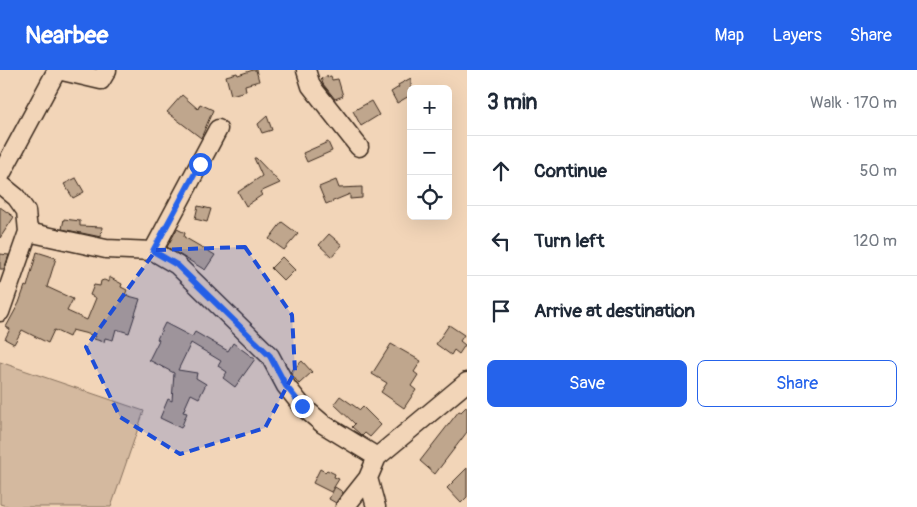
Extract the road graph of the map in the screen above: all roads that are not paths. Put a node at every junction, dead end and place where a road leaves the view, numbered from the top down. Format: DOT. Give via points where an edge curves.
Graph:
graph roads {
  1 [pos="57,70"];
  2 [pos="108,70"];
  3 [pos="306,70"];
  4 [pos="218,129"];
  5 [pos="358,147"];
  6 [pos="0,176"];
  7 [pos="0,184"];
  8 [pos="28,232"];
  9 [pos="153,251"];
  10 [pos="0,312"];
  11 [pos="467,382"];
  12 [pos="377,457"];
  13 [pos="368,478"];
  14 [pos="346,507"];
  15 [pos="376,507"];
  1 -- 2 [label="street" via="101,80"];
  1 -- 6 [label="street"];
  3 -- 5 [label="street" via="311,86"];
  4 -- 9 [label="street"];
  7 -- 8 [label="street" via="16,197 26,211"];
  8 -- 9 [label="street" via="106,249"];
  8 -- 10 [label="street"];
  9 -- 12 [label="street" via="177,265 270,356 286,386 302,406 322,424"];
  11 -- 12 [label="street"];
  12 -- 13 [label="street"];
  13 -- 14 [label="street"];
  13 -- 15 [label="street"];
}
